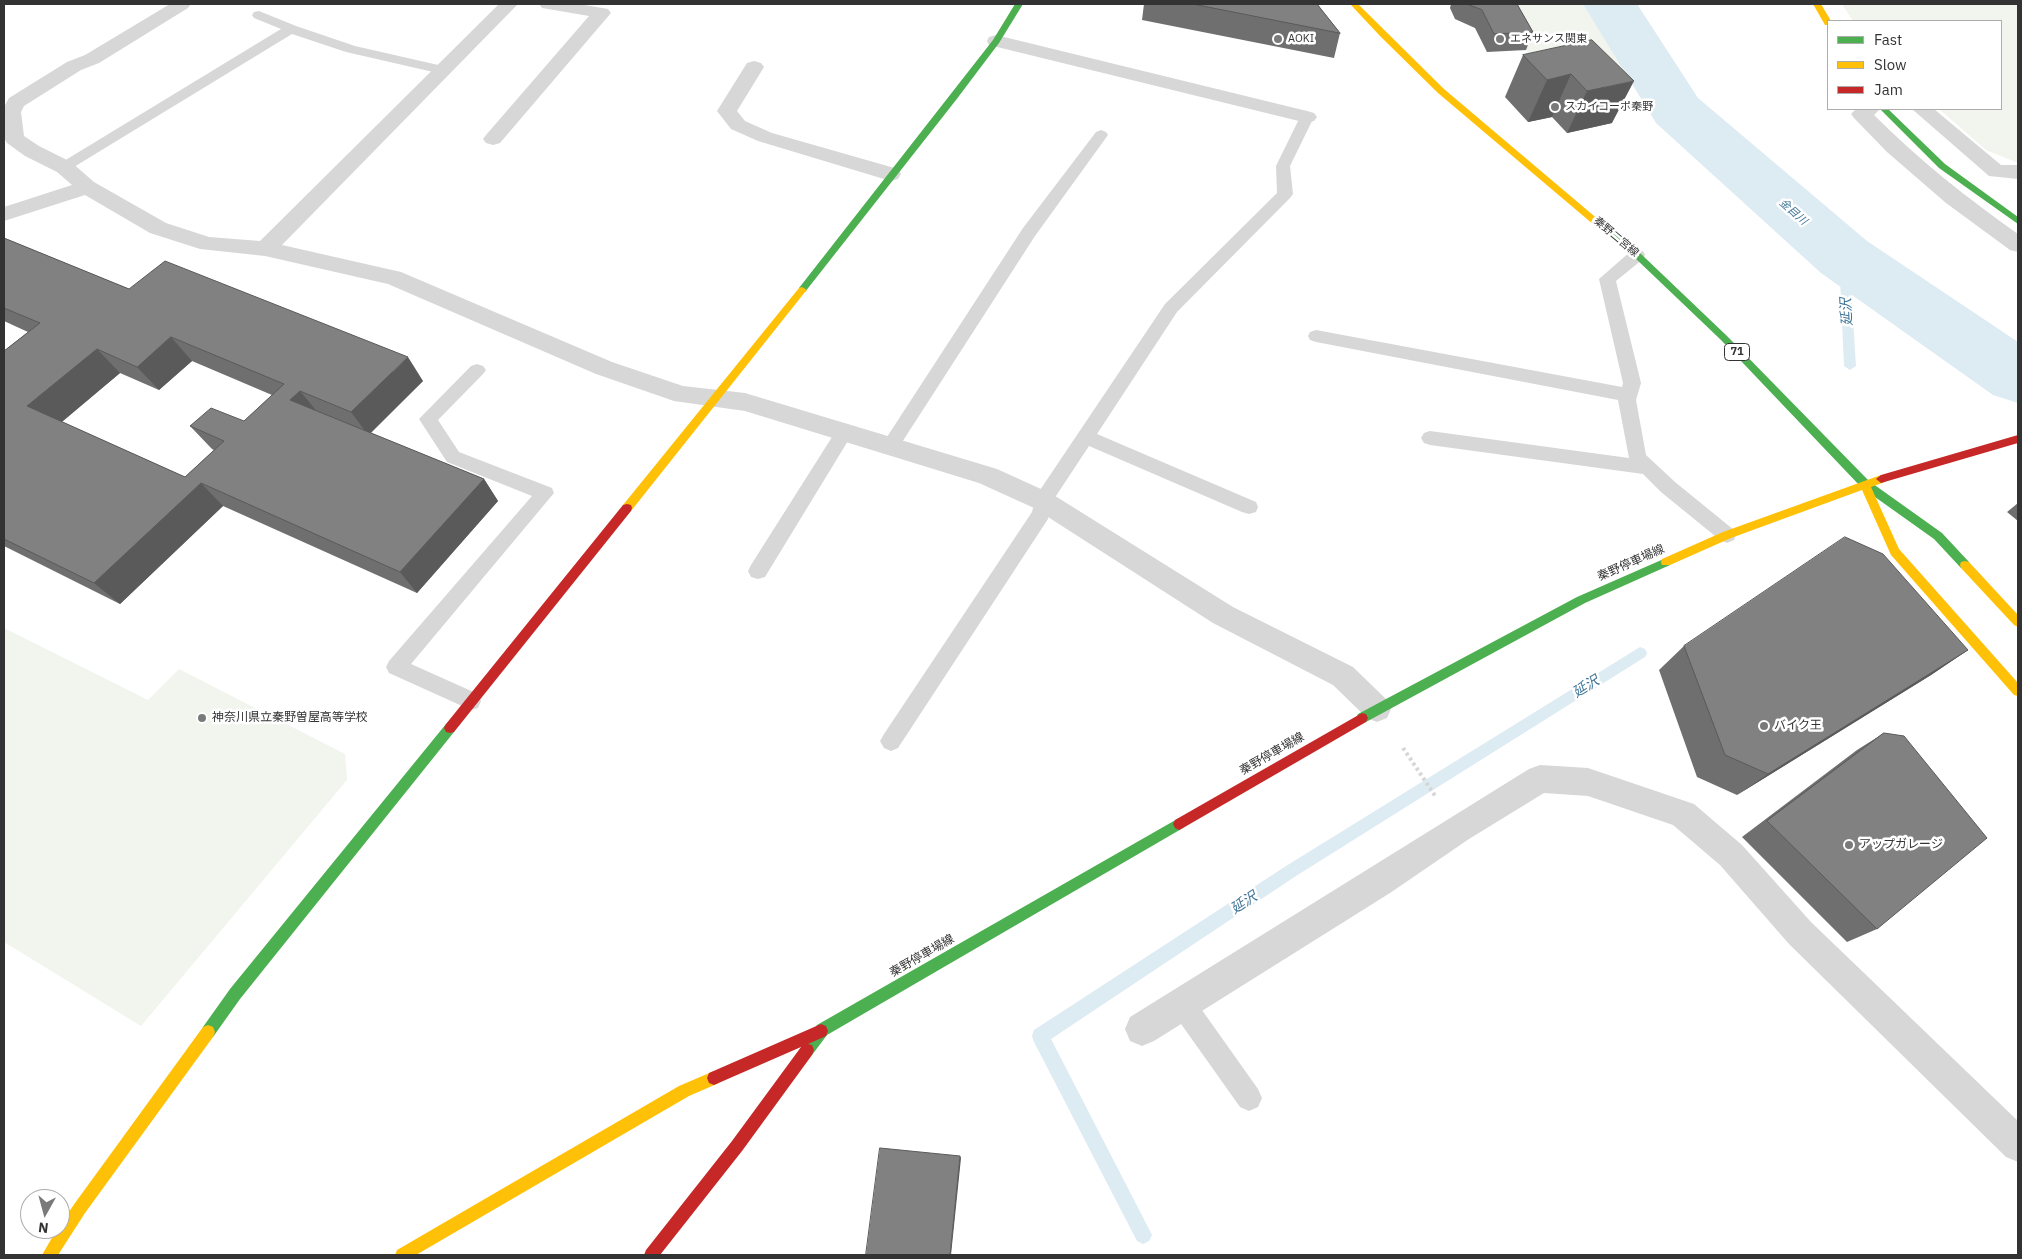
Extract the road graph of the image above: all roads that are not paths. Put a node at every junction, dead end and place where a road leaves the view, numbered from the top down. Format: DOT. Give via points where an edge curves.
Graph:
graph roads {
  1 [pos="182,4"];
  2 [pos="509,4"];
  3 [pos="548,4"];
  4 [pos="1019,4"];
  5 [pos="1354,4"];
  6 [pos="1817,4"];
  7 [pos="259,15"];
  8 [pos="1827,21"];
  9 [pos="291,29"];
  10 [pos="996,41"];
  11 [pos="754,67"];
  12 [pos="442,70"];
  13 [pos="10,104"];
  14 [pos="1868,110"];
  15 [pos="1885,110"];
  16 [pos="1923,110"];
  17 [pos="1306,117"];
  18 [pos="1101,135"];
  19 [pos="494,139"];
  20 [pos="64,167"];
  21 [pos="2018,172"];
  22 [pos="891,174"];
  23 [pos="87,187"];
  24 [pos="4,214"];
  25 [pos="2018,221"];
  26 [pos="2018,245"];
  27 [pos="265,249"];
  28 [pos="1637,255"];
  29 [pos="1316,336"];
  30 [pos="477,370"];
  31 [pos="1629,395"];
  32 [pos="716,398"];
  33 [pos="846,431"];
  34 [pos="1085,437"];
  35 [pos="1430,438"];
  36 [pos="2018,439"];
  37 [pos="891,445"];
  38 [pos="1648,468"];
  39 [pos="1866,484"];
  40 [pos="1043,501"];
  41 [pos="1249,507"];
  42 [pos="1728,535"];
  43 [pos="758,571"];
  44 [pos="2018,622"];
  45 [pos="2018,692"];
  46 [pos="471,701"];
  47 [pos="1377,709"];
  48 [pos="891,741"];
  49 [pos="1183,1005"];
  50 [pos="1142,1029"];
  51 [pos="822,1030"];
  52 [pos="1249,1098"];
  53 [pos="2018,1145"];
  54 [pos="48,1255"];
  55 [pos="402,1255"];
  56 [pos="651,1255"];
  1 -- 13 [label="street"];
  2 -- 12 [label="street"];
  3 -- 19 [label="street" via="602,13"];
  4 -- 10 [label="main road"];
  5 -- 28 [label="main road, 秦野二宮線 / 71" via="1392,46 1476,124"];
  6 -- 8 [label="main road"];
  7 -- 9 [label="lane"];
  9 -- 12 [label="lane" via="351,49"];
  9 -- 20 [label="lane"];
  10 -- 17 [label="street"];
  10 -- 22 [label="main road"];
  11 -- 22 [label="street" via="727,111 738,125 765,138"];
  12 -- 27 [label="street"];
  13 -- 20 [label="street" via="14,139"];
  14 -- 26 [label="street" via="1861,114 1894,147 1953,198"];
  15 -- 25 [label="main road" via="1942,166"];
  16 -- 21 [label="street" via="1996,171"];
  17 -- 34 [label="lane" via="1283,166 1285,194 1171,308"];
  18 -- 37 [label="lane" via="1029,232"];
  20 -- 23 [label="street"];
  22 -- 32 [label="main road"];
  23 -- 24 [label="street"];
  23 -- 27 [label="street" via="158,228 208,244"];
  27 -- 32 [label="street" via="393,278 604,368 682,395"];
  28 -- 31 [label="lane" via="1607,279 1632,383"];
  28 -- 39 [label="main road, 秦野二宮線 / 71" via="1724,338"];
  29 -- 31 [label="lane"];
  30 -- 46 [label="lane" via="428,419 453,457 544,493 396,667"];
  31 -- 38 [label="lane" via="1627,400 1638,458"];
  32 -- 33 [label="street" via="746,402"];
  32 -- 46 [label="main road"];
  33 -- 37 [label="street"];
  33 -- 43 [label="lane"];
  34 -- 40 [label="lane"];
  34 -- 41 [label="lane"];
  35 -- 38 [label="lane"];
  36 -- 39 [label="main road, 秦野停車場線"];
  37 -- 40 [label="street" via="988,476"];
  38 -- 42 [label="lane"];
  39 -- 42 [label="main road, 秦野停車場線"];
  39 -- 44 [label="main road, 71" via="1938,536"];
  39 -- 45 [label="main road, 71" via="1895,552"];
  40 -- 47 [label="street" via="1223,615 1343,676"];
  40 -- 48 [label="lane" via="1041,514"];
  42 -- 47 [label="main road, 秦野停車場線" via="1581,600"];
  46 -- 54 [label="main road" via="235,994"];
  47 -- 51 [label="main road, 秦野停車場線"];
  49 -- 50 [label="street"];
  49 -- 52 [label="lane"];
  49 -- 53 [label="street" via="1540,779 1588,782 1683,814 1732,855 1800,933"];
  51 -- 55 [label="main road" via="684,1091"];
  51 -- 56 [label="main road, 秦野停車場線" via="737,1146"];
}
